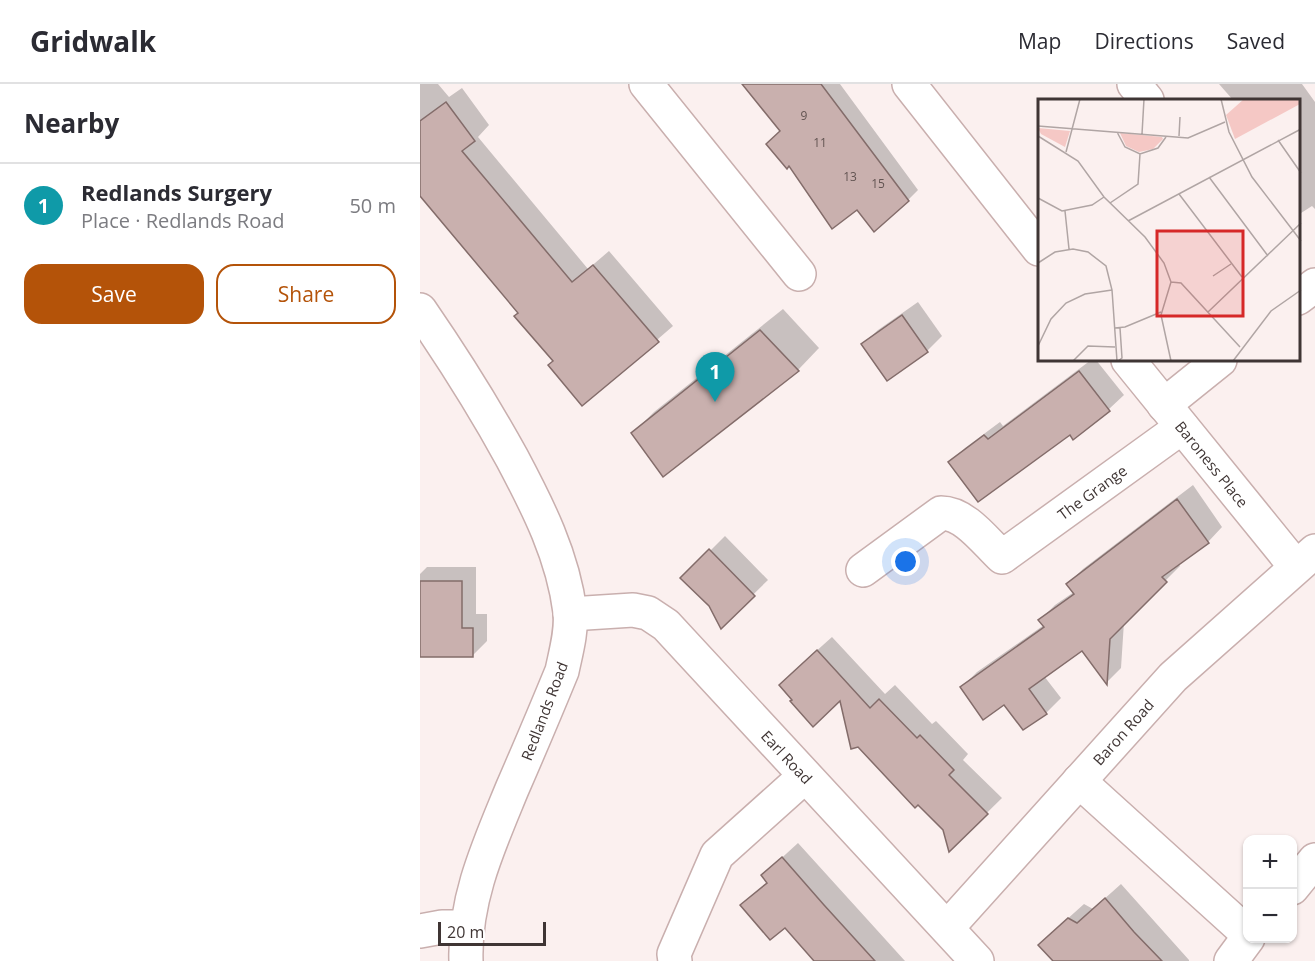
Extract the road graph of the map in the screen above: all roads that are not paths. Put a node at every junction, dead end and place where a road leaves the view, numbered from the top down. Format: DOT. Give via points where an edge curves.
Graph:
graph roads {
  1 [pos="646,84"];
  2 [pos="909,84"];
  3 [pos="1134,84"];
  4 [pos="1146,99"];
  5 [pos="1038,248"];
  6 [pos="799,274"];
  7 [pos="420,310"];
  8 [pos="1130,362"];
  9 [pos="1218,362"];
  10 [pos="1173,416"];
  11 [pos="1306,559"];
  12 [pos="863,570"];
  13 [pos="570,614"];
  14 [pos="805,776"];
  15 [pos="1079,781"];
  16 [pos="1315,860"];
  17 [pos="1297,883"];
  18 [pos="467,927"];
  19 [pos="947,928"];
  20 [pos="1243,929"];
  21 [pos="420,931"];
  22 [pos="1245,943"];
  23 [pos="466,961"];
  24 [pos="675,961"];
  25 [pos="977,961"];
  26 [pos="1231,961"];
  1 -- 6 [label="street"];
  2 -- 5 [label="street"];
  3 -- 4 [label="street"];
  7 -- 13 [label="street, Redlands Road" via="490,417 539,508 564,577"];
  8 -- 10 [label="street, Baroness Place"];
  9 -- 10 [label="street, The Grange"];
  10 -- 11 [label="street, Baroness Place"];
  10 -- 12 [label="street, The Grange" via="1002,557 960,517 941,513"];
  11 -- 15 [label="street, Baron Road" via="1173,677"];
  13 -- 14 [label="street, Earl Road" via="633,610 648,613 666,625"];
  13 -- 18 [label="street, Redlands Road" via="562,671 487,850 472,893"];
  14 -- 19 [label="street, Earl Road"];
  14 -- 24 [label="street" via="717,855 674,954"];
  15 -- 19 [label="street, Baron Road"];
  15 -- 20 [label="street"];
  16 -- 17 [label="street"];
  18 -- 21 [label="street"];
  18 -- 23 [label="street, Redlands Road"];
  19 -- 25 [label="street, Earl Road"];
  22 -- 26 [label="street"];
}
